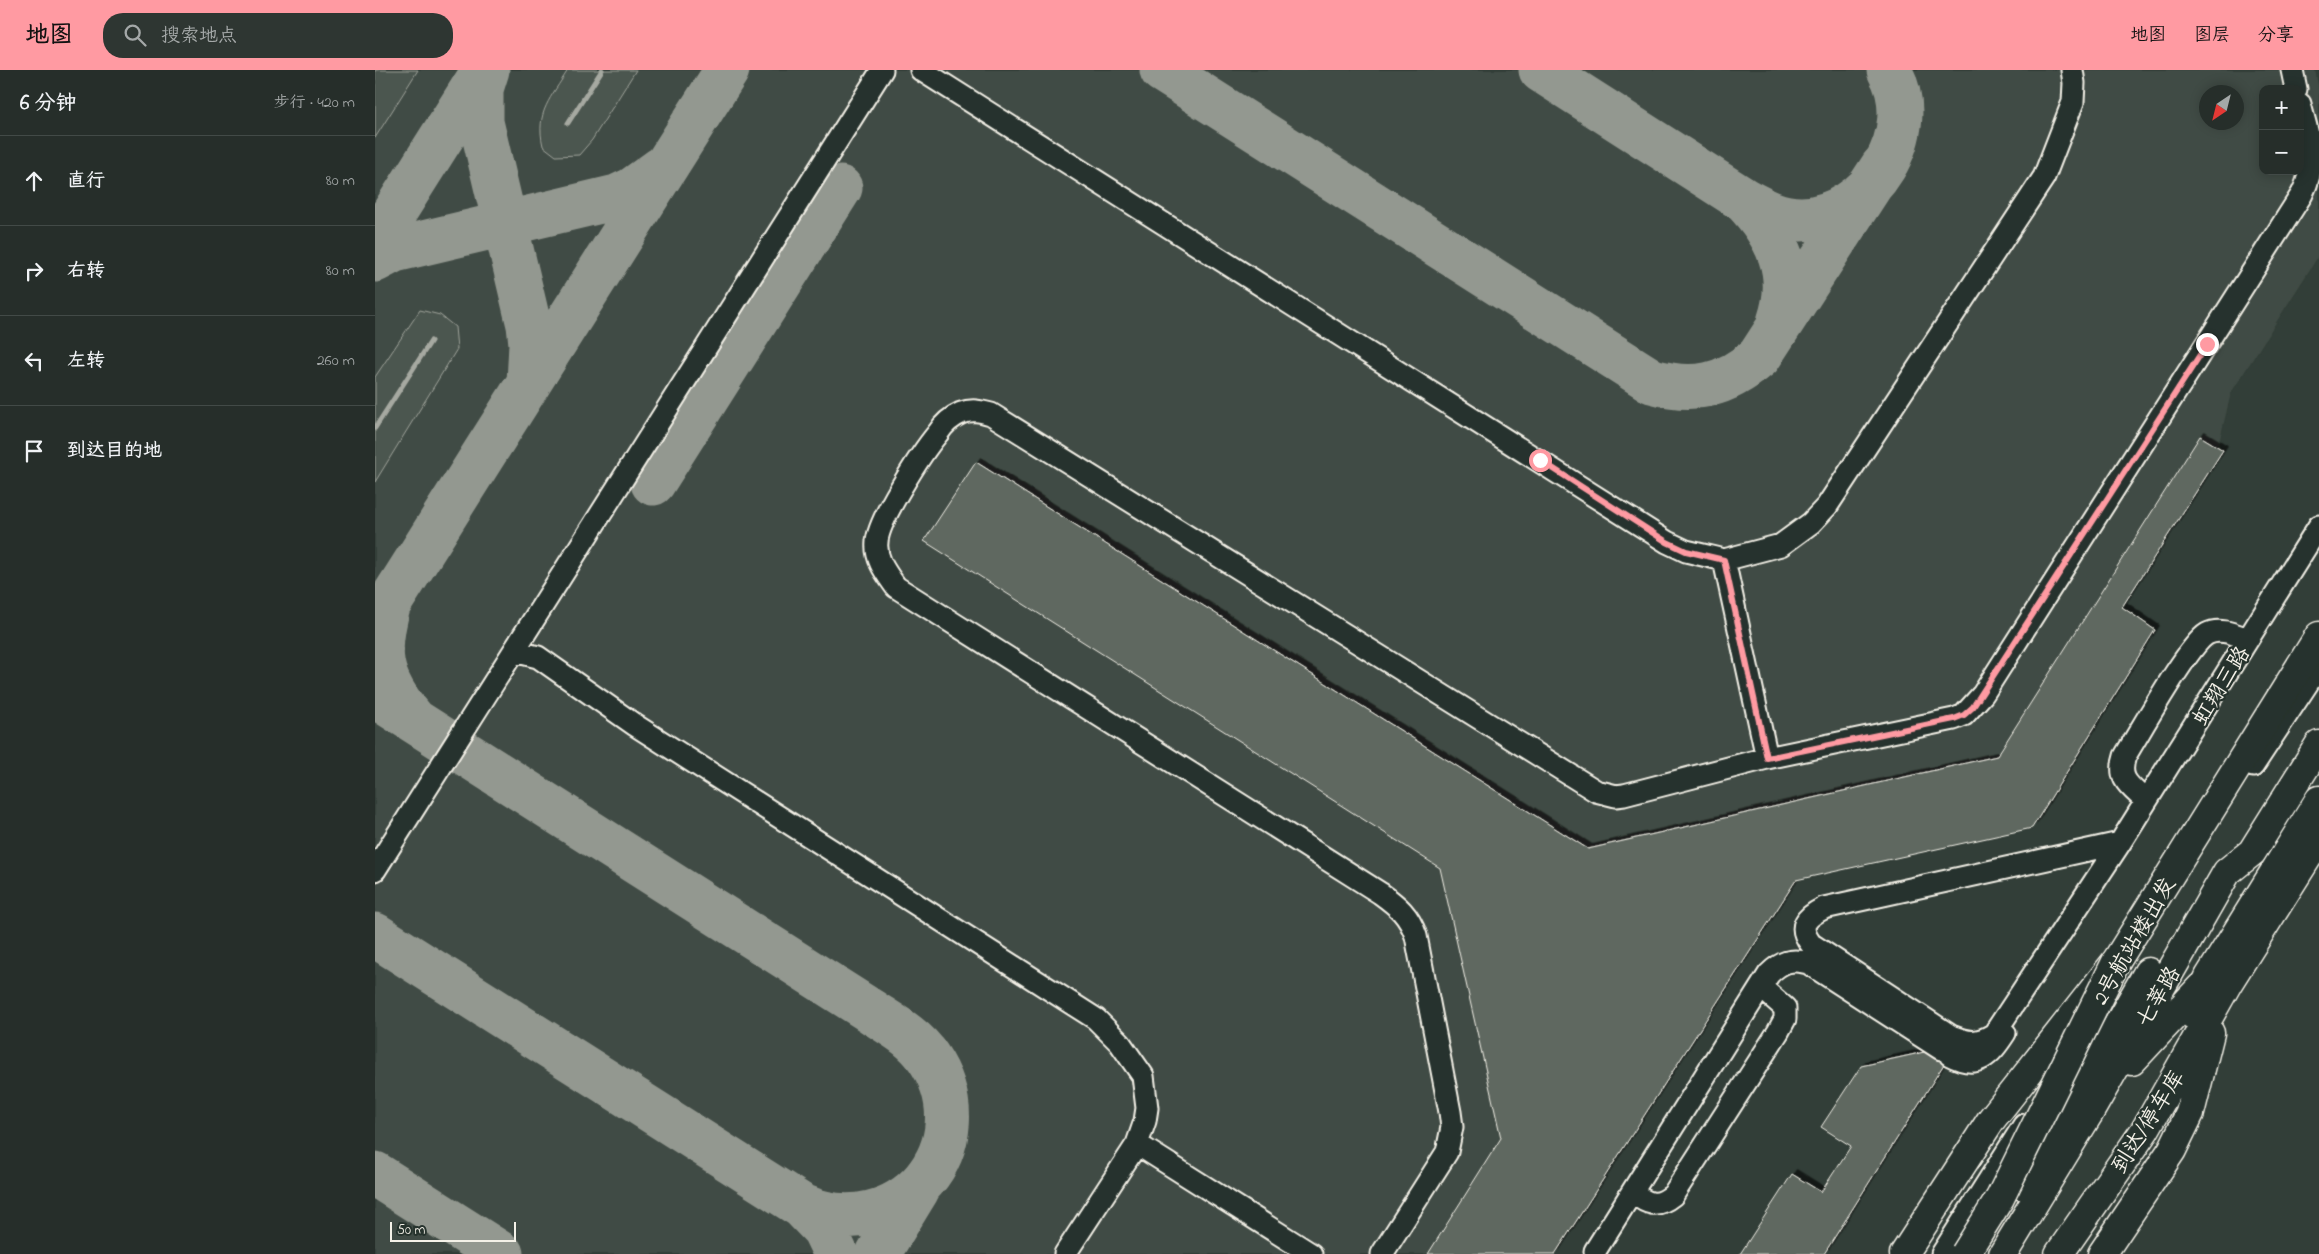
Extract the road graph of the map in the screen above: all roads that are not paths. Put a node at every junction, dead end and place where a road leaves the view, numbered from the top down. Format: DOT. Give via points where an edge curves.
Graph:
graph roads {
  1 [pos="881,70"];
  2 [pos="921,70"];
  3 [pos="2072,70"];
  4 [pos="2292,70"];
  5 [pos="2295,85"];
  6 [pos="2304,119"];
  7 [pos="2319,526"];
  8 [pos="1724,560"];
  9 [pos="2319,636"];
  10 [pos="2248,639"];
  11 [pos="514,651"];
  12 [pos="2319,666"];
  13 [pos="2313,753"];
  14 [pos="1767,758"];
  15 [pos="2319,800"];
  16 [pos="2147,801"];
  17 [pos="2319,839"];
  18 [pos="2120,843"];
  19 [pos="375,870"];
  20 [pos="2227,872"];
  21 [pos="2247,915"];
  22 [pos="2117,960"];
  23 [pos="2219,980"];
  24 [pos="1761,988"];
  25 [pos="2088,1115"];
  26 [pos="1137,1144"];
  27 [pos="1632,1192"];
  28 [pos="1595,1251"];
  29 [pos="1065,1254"];
  30 [pos="1311,1254"];
  31 [pos="1382,1254"];
  32 [pos="1904,1254"];
  33 [pos="1942,1254"];
  34 [pos="1965,1254"];
  35 [pos="1974,1254"];
  36 [pos="2003,1254"];
  37 [pos="2059,1254"];
  38 [pos="2102,1254"];
  1 -- 11 [label="street"];
  2 -- 8 [label="street" via="1667,542 1686,551"];
  3 -- 8 [label="street" via="2073,102 2044,177 1931,345 1840,489 1811,523 1781,545"];
  4 -- 5 [label="street"];
  6 -- 14 [label="street" via="2313,165 2302,194 1973,707 1954,719"];
  7 -- 10 [label="street, 虹翔三路"];
  8 -- 14 [label="street"];
  9 -- 22 [label="main road, 2号航站楼出发"];
  10 -- 16 [label="street, 虹翔三路"];
  10 -- 16 [label="street" via="2219,631 2207,634 2181,666 2121,767 2123,776"];
  11 -- 19 [label="street"];
  11 -- 26 [label="street" via="538,657 635,726 1096,1019 1120,1043 1143,1076 1147,1108"];
  12 -- 33 [label="street"];
  13 -- 20 [label="main road, 七莘路" via="2252,852"];
  13 -- 21 [label="main road"];
  14 -- 31 [label="street" via="1624,795 1596,791 991,414 974,410 962,413 938,432 893,502 877,542 882,565 897,587 1380,893 1404,911 1411,921 1450,1112 1451,1140 1441,1163"];
  15 -- 21 [label="main road, 到达/停车库"];
  16 -- 18 [label="street, 虹翔三路"];
  17 -- 23 [label="main road, 到达/停车库"];
  18 -- 18 [label="street" via="1824,908 1805,923 1805,936 1811,944 1951,1036 1969,1043 1981,1042 1994,1034"];
  18 -- 24 [label="street" via="2111,872 2093,903 2000,1041 1980,1060 1963,1062 1808,963 1797,960 1782,964 1769,974"];
  20 -- 25 [label="main road, 七莘路"];
  20 -- 35 [label="main road" via="2180,917 2111,1037"];
  21 -- 23 [label="main road, 到达/停车库"];
  22 -- 32 [label="main road, bridge" via="1991,1120"];
  22 -- 34 [label="main road, 2号航站楼出发, bridge" via="2000,1198"];
  23 -- 25 [label="main road" via="2140,1052"];
  23 -- 37 [label="main road, 到达/停车库" via="2145,1130"];
  23 -- 38 [label="main road, 到达/停车库" via="2190,1113 2171,1150"];
  24 -- 27 [label="street"];
  24 -- 27 [label="street" via="1785,1008 1785,1019 1778,1032 1673,1195 1659,1204 1649,1203"];
  25 -- 36 [label="main road, 七莘路"];
  26 -- 29 [label="street"];
  26 -- 30 [label="street"];
  27 -- 28 [label="street"];
}
